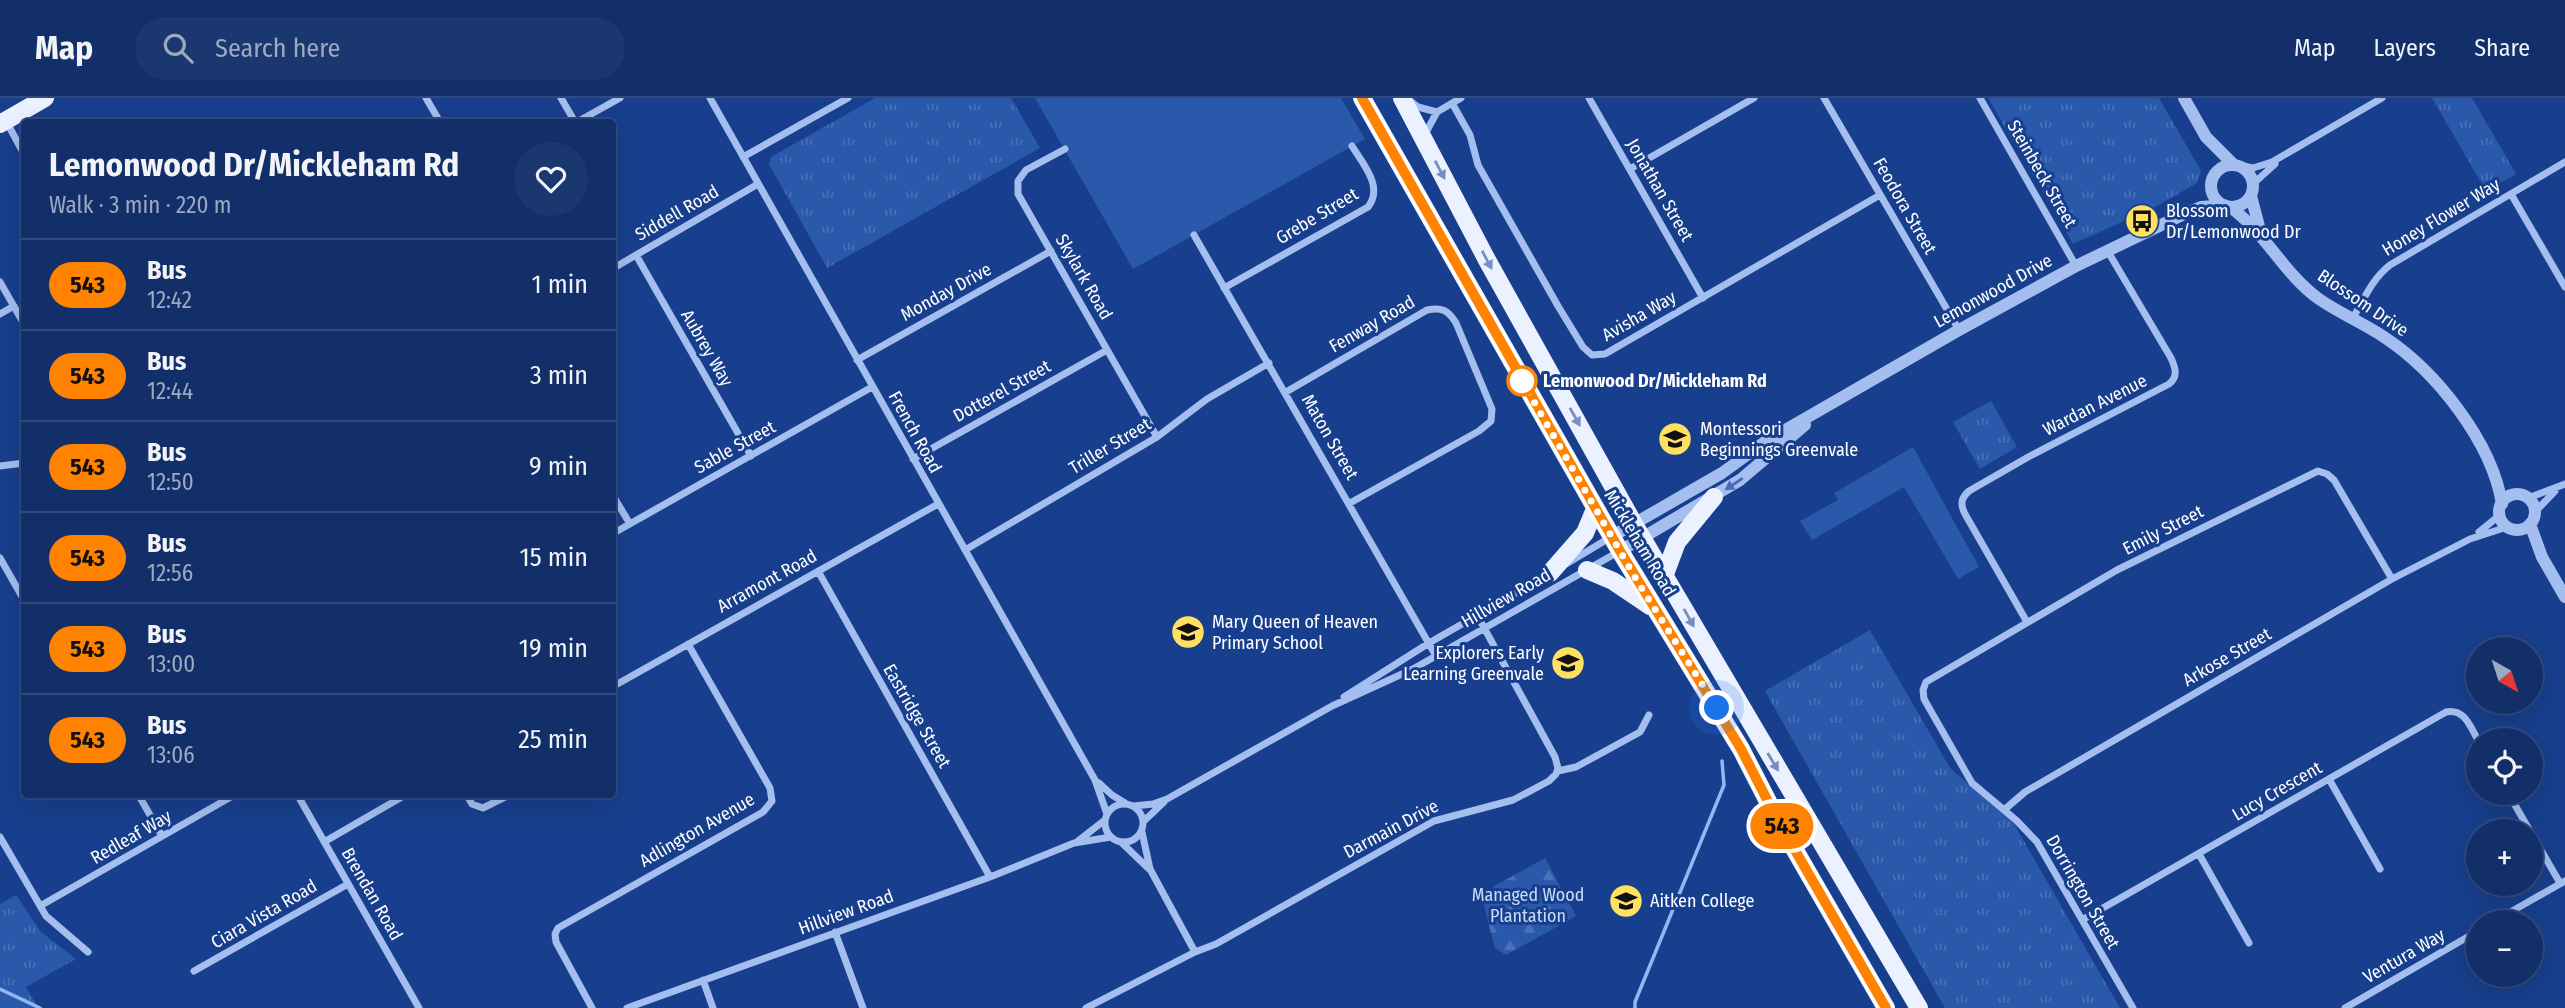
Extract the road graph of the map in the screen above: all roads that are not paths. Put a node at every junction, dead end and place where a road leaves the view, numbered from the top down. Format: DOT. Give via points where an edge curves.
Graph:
graph roads {
  1 [pos="45,98"];
  2 [pos="425,98"];
  3 [pos="561,98"];
  4 [pos="620,98"];
  5 [pos="710,98"];
  6 [pos="848,98"];
  7 [pos="1362,98"];
  8 [pos="1402,98"];
  9 [pos="1408,98"];
  10 [pos="1461,98"];
  11 [pos="1589,98"];
  12 [pos="1754,98"];
  13 [pos="1824,98"];
  14 [pos="1980,98"];
  15 [pos="2184,98"];
  16 [pos="2382,98"];
  17 [pos="1452,103"];
  18 [pos="1437,112"];
  19 [pos="2,118"];
  20 [pos="438,119"];
  21 [pos="574,119"];
  22 [pos="582,119"];
  23 [pos="2206,137"];
  24 [pos="1423,139"];
  25 [pos="1352,146"];
  26 [pos="21,149"];
  27 [pos="1065,149"];
  28 [pos="743,157"];
  29 [pos="2283,157"];
  30 [pos="2565,162"];
  31 [pos="2236,165"];
  32 [pos="1630,169"];
  33 [pos="2211,181"];
  34 [pos="758,184"];
  35 [pos="2252,190"];
  36 [pos="2511,194"];
  37 [pos="1880,195"];
  38 [pos="2227,206"];
  39 [pos="2184,214"];
  40 [pos="2261,234"];
  41 [pos="1194,235"];
  42 [pos="2108,250"];
  43 [pos="1051,251"];
  44 [pos="636,256"];
  45 [pos="2076,266"];
  46 [pos="616,267"];
  47 [pos="0,282"];
  48 [pos="2565,286"];
  49 [pos="1224,288"];
  50 [pos="1703,298"];
  51 [pos="14,306"];
  52 [pos="0,314"];
  53 [pos="2353,318"];
  54 [pos="21,319"];
  55 [pos="1959,330"];
  56 [pos="1107,350"];
  57 [pos="857,360"];
  58 [pos="1269,363"];
  59 [pos="872,387"];
  60 [pos="1286,392"];
  61 [pos="1824,409"];
  62 [pos="1157,437"];
  63 [pos="751,456"];
  64 [pos="913,459"];
  65 [pos="21,463"];
  66 [pos="0,466"];
  67 [pos="2493,470"];
  68 [pos="2562,486"];
  69 [pos="2524,496"];
  70 [pos="1714,497"];
  71 [pos="616,501"];
  72 [pos="1350,503"];
  73 [pos="937,504"];
  74 [pos="1595,509"];
  75 [pos="2501,509"];
  76 [pos="2533,518"];
  77 [pos="630,524"];
  78 [pos="2512,528"];
  79 [pos="1639,531"];
  80 [pos="616,532"];
  81 [pos="2470,538"];
  82 [pos="1616,544"];
  83 [pos="965,550"];
  84 [pos="2542,557"];
  85 [pos="0,558"];
  86 [pos="1587,570"];
  87 [pos="818,571"];
  88 [pos="1550,573"];
  89 [pos="1665,574"];
  90 [pos="2392,579"];
  91 [pos="21,595"];
  92 [pos="2565,597"];
  93 [pos="1656,610"];
  94 [pos="1476,615"];
  95 [pos="2027,622"];
  96 [pos="1484,628"];
  97 [pos="688,643"];
  98 [pos="1429,643"];
  99 [pos="1436,656"];
  100 [pos="616,685"];
  101 [pos="1924,699"];
  102 [pos="1332,706"];
  103 [pos="1649,715"];
  104 [pos="2470,728"];
  105 [pos="1558,771"];
  106 [pos="2329,779"];
  107 [pos="1096,780"];
  108 [pos="140,798"];
  109 [pos="229,798"];
  110 [pos="300,798"];
  111 [pos="400,798"];
  112 [pos="468,798"];
  113 [pos="503,798"];
  114 [pos="1167,799"];
  115 [pos="1131,805"];
  116 [pos="2515,805"];
  117 [pos="2004,810"];
  118 [pos="1106,817"];
  119 [pos="1144,821"];
  120 [pos="1142,832"];
  121 [pos="162,836"];
  122 [pos="0,837"];
  123 [pos="1111,837"];
  124 [pos="324,842"];
  125 [pos="1121,842"];
  126 [pos="1074,843"];
  127 [pos="2199,854"];
  128 [pos="1150,869"];
  129 [pos="2380,869"];
  130 [pos="990,877"];
  131 [pos="2563,882"];
  132 [pos="348,884"];
  133 [pos="40,906"];
  134 [pos="2514,910"];
  135 [pos="2082,920"];
  136 [pos="835,932"];
  137 [pos="2466,938"];
  138 [pos="2249,943"];
  139 [pos="88,952"];
  140 [pos="1195,952"];
  141 [pos="194,971"];
  142 [pos="703,980"];
  143 [pos="419,1008"];
  144 [pos="592,1008"];
  145 [pos="627,1008"];
  146 [pos="713,1008"];
  147 [pos="863,1008"];
  148 [pos="1086,1008"];
  149 [pos="1886,1008"];
  150 [pos="1919,1008"];
  151 [pos="2133,1008"];
  152 [pos="2346,1008"];
  1 -- 19 [label="main road"];
  2 -- 20 [label="street"];
  3 -- 21 [label="street"];
  4 -- 22 [label="street"];
  5 -- 28 [label="street, French Road"];
  6 -- 28 [label="street"];
  7 -- 74 [label="main road, Mickleham Road"];
  8 -- 24 [label="main road, Mickleham Road"];
  9 -- 18 [label="street" via="1418,107"];
  10 -- 17 [label="street"];
  11 -- 32 [label="street, Jonathan Street"];
  12 -- 32 [label="street"];
  13 -- 37 [label="street, Feodora Street"];
  14 -- 45 [label="street, Steinbeck Street"];
  15 -- 23 [label="street"];
  16 -- 29 [label="street"];
  17 -- 18 [label="street"];
  17 -- 50 [label="street, Avisha Way" via="1470,135 1478,166 1588,353 1605,354"];
  18 -- 24 [label="street"];
  19 -- 26 [label="street"];
  23 -- 31 [label="street"];
  23 -- 33 [label="street" via="2213,166"];
  24 -- 79 [label="main road, Mickleham Road, one-way"];
  25 -- 49 [label="street, Grebe Street" via="1373,184 1375,192 1368,207"];
  27 -- 43 [label="street, Skylark Road" via="1026,170 1018,181 1018,194"];
  28 -- 34 [label="street, French Road"];
  29 -- 31 [label="street" via="2253,168"];
  29 -- 35 [label="street"];
  30 -- 36 [label="street, Honey Flower Way"];
  31 -- 33 [label="street" via="2220,168"];
  31 -- 35 [label="street" via="2249,173"];
  32 -- 50 [label="street, Jonathan Street"];
  33 -- 38 [label="street" via="2214,197"];
  33 -- 39 [label="street, Lemonwood Drive"];
  34 -- 44 [label="street, Siddell Road"];
  34 -- 57 [label="street, French Road"];
  35 -- 38 [label="street" via="2242,205"];
  35 -- 40 [label="street, Blossom Drive"];
  36 -- 48 [label="street"];
  36 -- 53 [label="street, Honey Flower Way" via="2379,273"];
  37 -- 50 [label="street, Avisha Way"];
  37 -- 55 [label="street, Feodora Street"];
  38 -- 39 [label="street, Lemonwood Drive" via="2201,207"];
  38 -- 40 [label="street, Blossom Drive"];
  39 -- 42 [label="street, Lemonwood Drive"];
  40 -- 53 [label="street, Blossom Drive" via="2319,299"];
  41 -- 49 [label="street, Maton Street"];
  42 -- 45 [label="street, Lemonwood Drive"];
  42 -- 95 [label="street, Wardan Avenue" via="2171,358 2175,377 1965,495 1962,509"];
  43 -- 56 [label="street, Skylark Road"];
  43 -- 57 [label="street, Monday Drive"];
  44 -- 46 [label="street, Siddell Road"];
  44 -- 63 [label="street, Aubrey Way"];
  45 -- 55 [label="street, Lemonwood Drive"];
  47 -- 51 [label="street"];
  49 -- 58 [label="street, Maton Street"];
  51 -- 52 [label="street"];
  51 -- 54 [label="street"];
  53 -- 67 [label="street, Blossom Drive" via="2414,360 2442,387"];
  55 -- 61 [label="street, Lemonwood Drive"];
  56 -- 62 [label="street, Skylark Road"];
  56 -- 64 [label="street, Dotterel Street"];
  57 -- 59 [label="street, French Road"];
  58 -- 60 [label="street, Maton Street"];
  58 -- 62 [label="street, Triller Street" via="1207,399"];
  59 -- 63 [label="street, Sable Street"];
  59 -- 64 [label="street, French Road"];
  60 -- 72 [label="street, Maton Street"];
  60 -- 72 [label="street, Fenway Road" via="1427,310 1449,312 1456,323 1492,409 1491,421"];
  61 -- 70 [label="street, Lemonwood Drive, one-way" via="1755,469"];
  61 -- 79 [label="street, Lemonwood Drive" via="1766,441"];
  62 -- 83 [label="street, Triller Street"];
  63 -- 77 [label="street, Sable Street"];
  64 -- 73 [label="street, French Road"];
  65 -- 66 [label="street"];
  67 -- 69 [label="street, Blossom Drive"];
  67 -- 75 [label="street, Blossom Drive"];
  68 -- 69 [label="street"];
  68 -- 76 [label="street"];
  69 -- 75 [label="street" via="2509,497"];
  69 -- 76 [label="street, Blossom Drive"];
  70 -- 79 [label="street, Lemonwood Drive"];
  70 -- 89 [label="main road" via="1678,542"];
  71 -- 77 [label="street"];
  72 -- 98 [label="street, Maton Street"];
  73 -- 83 [label="street, French Road"];
  73 -- 87 [label="street, Arramont Road"];
  74 -- 82 [label="main road, Mickleham Road"];
  74 -- 88 [label="main road" via="1585,533"];
  75 -- 78 [label="street, Blossom Drive"];
  75 -- 81 [label="street, Arkose Street"];
  76 -- 78 [label="street"];
  76 -- 84 [label="street"];
  77 -- 80 [label="street, Sable Street"];
  78 -- 81 [label="street, Arkose Street"];
  78 -- 84 [label="street"];
  79 -- 82 [label="street, Lemonwood Drive"];
  79 -- 89 [label="main road, Mickleham Road"];
  81 -- 90 [label="street, Arkose Street"];
  82 -- 86 [label="street, Hillview Road"];
  82 -- 88 [label="street, Hillview Road"];
  82 -- 93 [label="main road, Mickleham Road"];
  83 -- 107 [label="street, French Road"];
  84 -- 92 [label="street"];
  85 -- 91 [label="street"];
  86 -- 93 [label="main road"];
  86 -- 96 [label="street, Hillview Road"];
  87 -- 97 [label="street, Arramont Road"];
  87 -- 130 [label="street, Eastridge Street"];
  88 -- 94 [label="street, Hillview Road"];
  89 -- 150 [label="main road, Mickleham Road, one-way"];
  90 -- 95 [label="street, Emily Street" via="2334,480 2318,471 2118,570"];
  90 -- 117 [label="street, Arkose Street" via="2025,792"];
  93 -- 149 [label="main road, Mickleham Road" via="1741,749"];
  94 -- 96 [label="street"];
  94 -- 98 [label="street, Hillview Road"];
  95 -- 101 [label="street, Emily Street" via="1930,678 1924,686"];
  96 -- 99 [label="street, Hillview Road"];
  96 -- 105 [label="street" via="1555,756"];
  97 -- 100 [label="street, Arramont Road"];
  97 -- 144 [label="street, Adlington Avenue" via="770,788 772,801 763,812 558,928 556,942"];
  98 -- 99 [label="street, Maton Street"];
  98 -- 102 [label="street, Hillview Road"];
  99 -- 102 [label="street, Hillview Road"];
  101 -- 117 [label="street, Dorrington Street" via="1972,783"];
  102 -- 114 [label="street, Hillview Road"];
  103 -- 105 [label="street, Darmain Drive" via="1640,732 1576,767"];
  104 -- 106 [label="street, Lucy Crescent" via="2461,713 2450,710"];
  105 -- 140 [label="street, Darmain Drive" via="1549,781 1513,800 1434,821"];
  106 -- 127 [label="street, Lucy Crescent"];
  106 -- 129 [label="street"];
  107 -- 115 [label="street, French Road"];
  107 -- 118 [label="street, French Road"];
  108 -- 121 [label="street"];
  109 -- 121 [label="street, Redleaf Way"];
  110 -- 124 [label="street, Brendan Road"];
  111 -- 124 [label="street"];
  112 -- 113 [label="street" via="483,808"];
  114 -- 115 [label="street, Hillview Road"];
  114 -- 119 [label="street, Hillview Road"];
  115 -- 118 [label="street" via="1116,806"];
  115 -- 119 [label="street"];
  116 -- 131 [label="street"];
  117 -- 135 [label="street, Dorrington Street" via="2037,842"];
  118 -- 123 [label="street"];
  118 -- 126 [label="street, Hillview Road"];
  119 -- 120 [label="street"];
  120 -- 125 [label="street" via="1133,841"];
  120 -- 128 [label="street"];
  121 -- 133 [label="street, Redleaf Way"];
  122 -- 133 [label="street"];
  123 -- 125 [label="street"];
  123 -- 126 [label="street, Hillview Road"];
  124 -- 132 [label="street, Brendan Road"];
  125 -- 128 [label="street"];
  126 -- 130 [label="street, Hillview Road"];
  127 -- 135 [label="street, Lucy Crescent"];
  127 -- 138 [label="street"];
  128 -- 140 [label="street"];
  130 -- 136 [label="street, Hillview Road"];
  131 -- 134 [label="street"];
  132 -- 141 [label="street, Ciara Vista Road"];
  132 -- 143 [label="street, Brendan Road"];
  133 -- 139 [label="street" via="57,928"];
  135 -- 151 [label="street, Dorrington Street"];
  136 -- 142 [label="street, Hillview Road"];
  136 -- 147 [label="street"];
  137 -- 152 [label="street, Ventura Way"];
  140 -- 148 [label="street, Darmain Drive"];
  142 -- 145 [label="street, Hillview Road"];
  142 -- 146 [label="street"];
}
